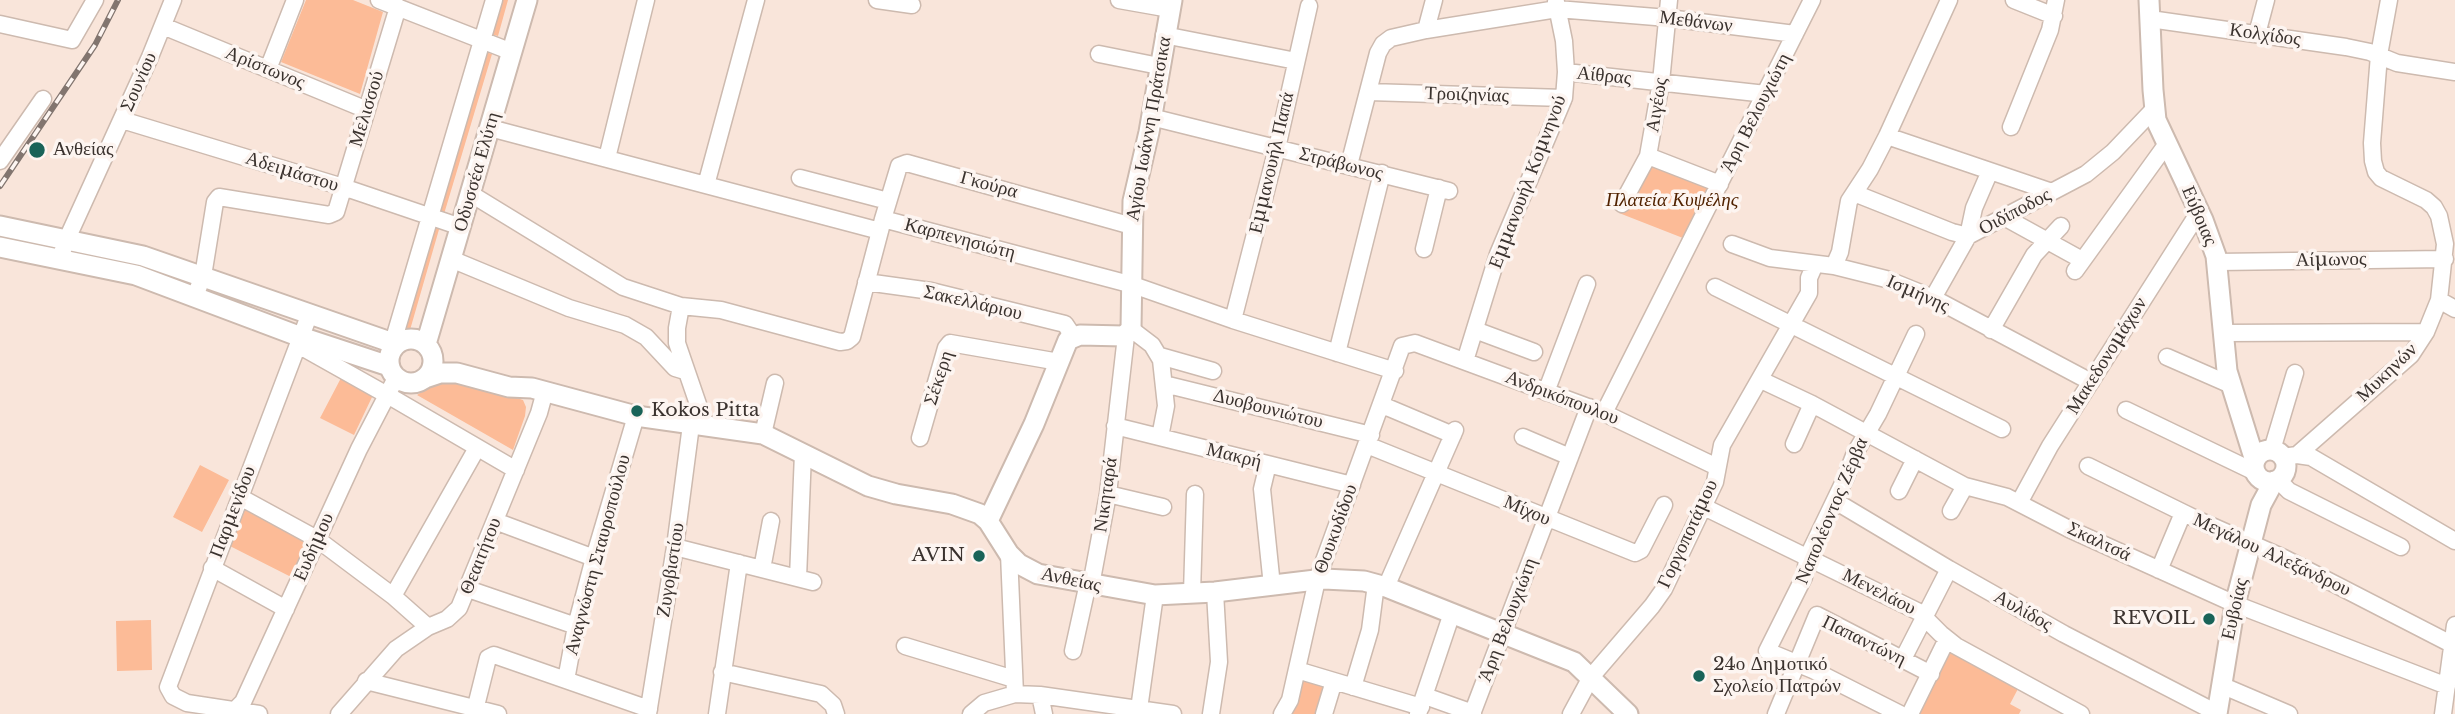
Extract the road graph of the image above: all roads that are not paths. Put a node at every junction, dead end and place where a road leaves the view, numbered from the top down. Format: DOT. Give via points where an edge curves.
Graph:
graph roads {
  1 [pos="95,0"];
  2 [pos="173,0"];
  3 [pos="295,0"];
  4 [pos="379,0"];
  5 [pos="494,0"];
  6 [pos="527,0"];
  7 [pos="646,0"];
  8 [pos="756,0"];
  9 [pos="877,0"];
  10 [pos="1119,0"];
  11 [pos="1434,0"];
  12 [pos="1669,0"];
  13 [pos="1812,0"];
  14 [pos="1949,0"];
  15 [pos="2014,0"];
  16 [pos="2266,0"];
  17 [pos="2389,0"];
  18 [pos="912,5"];
  19 [pos="1171,5"];
  20 [pos="1556,5"];
  21 [pos="1309,6"];
  22 [pos="398,7"];
  23 [pos="2055,8"];
  24 [pos="2150,10"];
  25 [pos="1668,19"];
  26 [pos="0,24"];
  27 [pos="163,26"];
  28 [pos="1426,30"];
  29 [pos="1795,34"];
  30 [pos="2257,34"];
  31 [pos="1164,35"];
  32 [pos="483,40"];
  33 [pos="512,51"];
  34 [pos="1099,54"];
  35 [pos="2379,55"];
  36 [pos="1296,61"];
  37 [pos="1159,66"];
  38 [pos="268,69"];
  39 [pos="1566,72"];
  40 [pos="2455,72"];
  41 [pos="1661,82"];
  42 [pos="1369,92"];
  43 [pos="1766,94"];
  44 [pos="1564,98"];
  45 [pos="43,99"];
  46 [pos="2155,108"];
  47 [pos="367,110"];
  48 [pos="1151,117"];
  49 [pos="122,120"];
  50 [pos="2011,127"];
  51 [pos="490,128"];
  52 [pos="1887,136"];
  53 [pos="2166,145"];
  54 [pos="1277,148"];
  55 [pos="1648,156"];
  56 [pos="607,158"];
  57 [pos="0,160"];
  58 [pos="1349,165"];
  59 [pos="1990,171"];
  60 [pos="1382,173"];
  61 [pos="800,177"];
  62 [pos="1720,184"];
  63 [pos="706,185"];
  64 [pos="343,187"];
  65 [pos="2052,192"];
  66 [pos="1854,193"];
  67 [pos="471,194"];
  68 [pos="888,201"];
  69 [pos="1622,204"];
  70 [pos="2199,212"];
  71 [pos="430,216"];
  72 [pos="2004,217"];
  73 [pos="882,225"];
  74 [pos="0,226"];
  75 [pos="1132,226"];
  76 [pos="2061,226"];
  77 [pos="461,227"];
  78 [pos="1968,236"];
  79 [pos="67,239"];
  80 [pos="2047,241"];
  81 [pos="1732,244"];
  82 [pos="0,247"];
  83 [pos="1424,249"];
  84 [pos="2448,250"];
  85 [pos="60,258"];
  86 [pos="451,260"];
  87 [pos="2217,262"];
  88 [pos="1815,264"];
  89 [pos="1834,266"];
  90 [pos="203,276"];
  91 [pos="866,282"];
  92 [pos="1587,284"];
  93 [pos="1133,285"];
  94 [pos="1715,287"];
  95 [pos="195,296"];
  96 [pos="1933,298"];
  97 [pos="2439,300"];
  98 [pos="681,306"];
  99 [pos="2455,309"];
  100 [pos="310,313"];
  101 [pos="1233,320"];
  102 [pos="1792,324"];
  103 [pos="1475,330"];
  104 [pos="1991,330"];
  105 [pos="1129,332"];
  106 [pos="2426,332"];
  107 [pos="2224,333"];
  108 [pos="1916,334"];
  109 [pos="1073,336"];
  110 [pos="301,337"];
  111 [pos="395,343"];
  112 [pos="427,346"];
  113 [pos="1402,346"];
  114 [pos="1534,352"];
  115 [pos="1337,353"];
  116 [pos="1160,356"];
  117 [pos="2167,358"];
  118 [pos="1465,361"];
  119 [pos="1059,362"];
  120 [pos="685,371"];
  121 [pos="1213,371"];
  122 [pos="1395,371"];
  123 [pos="2295,373"];
  124 [pos="1897,376"];
  125 [pos="425,378"];
  126 [pos="390,379"];
  127 [pos="1761,380"];
  128 [pos="2091,382"];
  129 [pos="775,383"];
  130 [pos="1164,384"];
  131 [pos="2231,385"];
  132 [pos="524,386"];
  133 [pos="545,391"];
  134 [pos="1546,392"];
  135 [pos="1812,404"];
  136 [pos="1382,405"];
  137 [pos="1596,410"];
  138 [pos="2126,410"];
  139 [pos="636,416"];
  140 [pos="697,425"];
  141 [pos="1115,426"];
  142 [pos="2002,429"];
  143 [pos="1866,432"];
  144 [pos="763,434"];
  145 [pos="1523,436"];
  146 [pos="1160,437"];
  147 [pos="920,438"];
  148 [pos="1369,440"];
  149 [pos="1794,444"];
  150 [pos="477,448"];
  151 [pos="803,453"];
  152 [pos="1570,457"];
  153 [pos="1915,459"];
  154 [pos="1268,464"];
  155 [pos="2271,465"];
  156 [pos="2088,466"];
  157 [pos="1717,467"];
  158 [pos="516,470"];
  159 [pos="1435,474"];
  160 [pos="1352,485"];
  161 [pos="1965,486"];
  162 [pos="1899,491"];
  163 [pos="1108,494"];
  164 [pos="1195,494"];
  165 [pos="240,497"];
  166 [pos="1835,501"];
  167 [pos="2019,503"];
  168 [pos="1664,505"];
  169 [pos="1163,507"];
  170 [pos="1704,507"];
  171 [pos="1951,511"];
  172 [pos="2183,513"];
  173 [pos="1546,519"];
  174 [pos="495,521"];
  175 [pos="771,521"];
  176 [pos="988,521"];
  177 [pos="317,539"];
  178 [pos="2455,541"];
  179 [pos="2251,542"];
  180 [pos="675,547"];
  181 [pos="2400,547"];
  182 [pos="1009,554"];
  183 [pos="1808,556"];
  184 [pos="594,558"];
  185 [pos="739,563"];
  186 [pos="212,568"];
  187 [pos="762,569"];
  188 [pos="1949,569"];
  189 [pos="2159,570"];
  190 [pos="1317,580"];
  191 [pos="1091,584"];
  192 [pos="1381,585"];
  193 [pos="1272,586"];
  194 [pos="468,589"];
  195 [pos="1215,592"];
  196 [pos="1192,593"];
  197 [pos="1155,595"];
  198 [pos="393,596"];
  199 [pos="2235,604"];
  200 [pos="286,609"];
  201 [pos="1452,613"];
  202 [pos="1924,616"];
  203 [pos="2455,625"];
  204 [pos="576,626"];
  205 [pos="428,627"];
  206 [pos="1503,634"];
  207 [pos="1947,639"];
  208 [pos="2453,645"];
  209 [pos="905,646"];
  210 [pos="1073,650"];
  211 [pos="1903,659"];
  212 [pos="1795,663"];
  213 [pos="1297,670"];
  214 [pos="722,672"];
  215 [pos="1931,674"];
  216 [pos="1591,677"];
  217 [pos="566,680"];
  218 [pos="366,681"];
  219 [pos="1334,681"];
  220 [pos="2221,685"];
  221 [pos="1014,687"];
  222 [pos="1353,687"];
  223 [pos="2446,687"];
  224 [pos="1040,695"];
  225 [pos="1421,706"];
  226 [pos="1139,709"];
  227 [pos="475,711"];
  228 [pos="648,711"];
  229 [pos="233,713"];
  230 [pos="1473,713"];
  231 [pos="2217,713"];
  232 [pos="258,714"];
  233 [pos="339,714"];
  234 [pos="498,714"];
  235 [pos="717,714"];
  236 [pos="836,714"];
  237 [pos="971,714"];
  238 [pos="1044,714"];
  239 [pos="1173,714"];
  240 [pos="1211,714"];
  241 [pos="1282,714"];
  242 [pos="1324,714"];
  243 [pos="1571,714"];
  244 [pos="1628,714"];
  245 [pos="1776,714"];
  246 [pos="1900,714"];
  247 [pos="1910,714"];
  248 [pos="2081,714"];
  249 [pos="2289,714"];
  250 [pos="2443,714"];
  1 -- 26 [label="street" via="72,40"];
  2 -- 27 [label="street, Σουνίου"];
  3 -- 38 [label="street"];
  4 -- 22 [label="street"];
  5 -- 32 [label="street"];
  6 -- 33 [label="main road, Οδυσσέα Ελύτη"];
  7 -- 56 [label="street"];
  8 -- 63 [label="street"];
  9 -- 18 [label="street"];
  10 -- 19 [label="street"];
  11 -- 28 [label="street"];
  12 -- 25 [label="street, Αιγέως"];
  13 -- 29 [label="street, Άρη Βελουχιώτη"];
  14 -- 52 [label="street"];
  15 -- 23 [label="street"];
  16 -- 30 [label="street"];
  17 -- 35 [label="street, Μυκηνών"];
  19 -- 31 [label="main road, Αγίου Ιωάννη Πράτσικα"];
  20 -- 25 [label="street, Μεθάνων"];
  20 -- 28 [label="street, Μεθάνων"];
  20 -- 39 [label="street, Εμμανουήλ Κομνηνού"];
  21 -- 36 [label="street, Εμμανουήλ Παπά"];
  22 -- 32 [label="street"];
  22 -- 47 [label="street, Μελισσού"];
  23 -- 50 [label="street" via="2041,56"];
  24 -- 30 [label="street, Κολχίδος"];
  24 -- 46 [label="main road, Εύβοιας"];
  25 -- 29 [label="street, Μεθάνων"];
  25 -- 41 [label="street, Αιγέως"];
  27 -- 38 [label="street, Αρίστωνος"];
  27 -- 49 [label="street, Σουνίου"];
  28 -- 42 [label="street, Μεθάνων" via="1391,38 1378,52"];
  29 -- 43 [label="street, Άρη Βελουχιώτη"];
  30 -- 35 [label="street, Κολχίδος"];
  31 -- 36 [label="street"];
  31 -- 37 [label="main road, Αγίου Ιωάννη Πράτσικα"];
  32 -- 33 [label="street"];
  32 -- 71 [label="street"];
  33 -- 51 [label="main road, Οδυσσέα Ελύτη"];
  34 -- 37 [label="street"];
  35 -- 40 [label="street, Κολχίδος"];
  35 -- 84 [label="street, Μυκηνών" via="2372,143 2375,169 2383,180 2434,207"];
  36 -- 54 [label="street, Εμμανουήλ Παπά"];
  37 -- 48 [label="main road, Αγίου Ιωάννη Πράτσικα"];
  38 -- 47 [label="street, Αρίστωνος"];
  39 -- 41 [label="street, Αίθρας"];
  39 -- 44 [label="street, Εμμανουήλ Κομνηνού"];
  41 -- 43 [label="street, Αίθρας"];
  41 -- 55 [label="street, Αιγέως"];
  42 -- 44 [label="street, Τροιζηνίας"];
  42 -- 58 [label="street"];
  43 -- 62 [label="street, Άρη Βελουχιώτη"];
  44 -- 103 [label="street, Εμμανουήλ Κομνηνού" via="1498,254"];
  45 -- 57 [label="street"];
  46 -- 53 [label="main road, Εύβοιας"];
  46 -- 65 [label="street, Οιδίποδος" via="2108,157"];
  47 -- 64 [label="street, Μελισσού"];
  48 -- 54 [label="street, Στράβωνος"];
  48 -- 75 [label="main road, Αγίου Ιωάννη Πράτσικα" via="1134,194"];
  49 -- 64 [label="street, Αδειμάστου"];
  49 -- 79 [label="street, Σουνίου"];
  51 -- 56 [label="street, Καρπενησιώτη"];
  51 -- 67 [label="main road, Οδυσσέα Ελύτη"];
  52 -- 59 [label="street"];
  52 -- 66 [label="street"];
  53 -- 70 [label="main road, Εύβοιας"];
  53 -- 80 [label="street" via="2078,265"];
  54 -- 58 [label="street, Στράβωνος"];
  54 -- 101 [label="street, Εμμανουήλ Παπά"];
  55 -- 62 [label="street"];
  55 -- 69 [label="street, Αιγέως"];
  56 -- 63 [label="street, Καρπενησιώτη"];
  58 -- 60 [label="street, Στράβωνος"];
  59 -- 65 [label="street"];
  59 -- 78 [label="street"];
  60 -- 83 [label="street, Στράβωνος" via="1444,190"];
  60 -- 115 [label="street"];
  61 -- 68 [label="street"];
  62 -- 137 [label="street, Άρη Βελουχιώτη"];
  63 -- 73 [label="street, Καρπενησιώτη"];
  64 -- 71 [label="street, Αδειμάστου"];
  64 -- 90 [label="street, Μελισσού" via="336,212 329,215 219,197"];
  65 -- 72 [label="street, Οιδίποδος"];
  66 -- 78 [label="street, Οιδίποδος"];
  66 -- 89 [label="street"];
  67 -- 77 [label="main road, Οδυσσέα Ελύτη"];
  67 -- 98 [label="street" via="624,287"];
  68 -- 73 [label="street, Γκούρα"];
  68 -- 75 [label="street, Γκούρα" via="899,166 907,163"];
  70 -- 87 [label="main road, Εύβοιας"];
  70 -- 128 [label="street, Μακεδονομάχων"];
  71 -- 77 [label="street, Αδειμάστου"];
  71 -- 111 [label="street"];
  72 -- 78 [label="street, Οιδίποδος"];
  72 -- 80 [label="street"];
  73 -- 91 [label="street, Γκούρα"];
  73 -- 93 [label="street, Καρπενησιώτη"];
  74 -- 79 [label="main road"];
  75 -- 93 [label="main road, Αγίου Ιωάννη Πράτσικα"];
  76 -- 80 [label="street"];
  77 -- 86 [label="main road, Οδυσσέα Ελύτη"];
  78 -- 96 [label="street"];
  79 -- 85 [label="street, Σουνίου"];
  79 -- 90 [label="main road" via="143,256"];
  80 -- 104 [label="street" via="2034,255"];
  81 -- 88 [label="street, Ισμήνης" via="1770,258"];
  82 -- 85 [label="main road"];
  84 -- 87 [label="street, Αίμωνος"];
  84 -- 97 [label="street, Μυκηνών"];
  85 -- 95 [label="main road" via="136,275"];
  86 -- 112 [label="main road, Οδυσσέα Ελύτη"];
  86 -- 120 [label="street" via="569,308 625,325 646,337 674,368"];
  87 -- 107 [label="main road, Εύβοιας"];
  88 -- 89 [label="street, Ισμήνης"];
  88 -- 102 [label="street, Γοργοποτάμου" via="1809,293"];
  89 -- 96 [label="street, Ισμήνης" via="1886,279"];
  90 -- 95 [label="street"];
  90 -- 100 [label="main road"];
  91 -- 98 [label="street, Γκούρα" via="852,337 840,342 720,310"];
  91 -- 109 [label="street, Σακελλάριου" via="931,291 1065,324"];
  92 -- 134 [label="street"];
  93 -- 101 [label="street, Καρπενησιώτη"];
  93 -- 105 [label="main road, Αγίου Ιωάννη Πράτσικα"];
  94 -- 102 [label="street"];
  95 -- 110 [label="main road"];
  96 -- 104 [label="street, Ισμήνης"];
  97 -- 99 [label="street"];
  97 -- 106 [label="street, Μυκηνών"];
  98 -- 120 [label="street" via="676,335"];
  100 -- 110 [label="street, Παρμενίδου"];
  100 -- 111 [label="main road"];
  101 -- 115 [label="street, Καρπενησιώτη"];
  102 -- 124 [label="street"];
  102 -- 127 [label="street, Γοργοποτάμου"];
  103 -- 114 [label="street"];
  103 -- 118 [label="street, Εμμανουήλ Κομνηνού"];
  104 -- 128 [label="street, Ισμήνης"];
  105 -- 109 [label="main road"];
  105 -- 116 [label="street" via="1146,338"];
  105 -- 141 [label="street, Νικηταρά"];
  106 -- 107 [label="street"];
  106 -- 155 [label="street, Μυκηνών" via="2411,355"];
  107 -- 131 [label="main road, Εύβοιας"];
  108 -- 124 [label="street, Ναπολέοντος Ζέρβα"];
  109 -- 119 [label="main road"];
  110 -- 126 [label="main road"];
  110 -- 126 [label="street" via="307,350"];
  110 -- 165 [label="street, Παρμενίδου"];
  111 -- 112 [label="main road" via="413,338"];
  111 -- 126 [label="main road" via="390,352"];
  112 -- 125 [label="main road" via="433,365"];
  112 -- 132 [label="main road"];
  113 -- 118 [label="street, Ανδρικόπουλου" via="1415,343"];
  113 -- 122 [label="street, Θουκυδίδου"];
  115 -- 122 [label="street, Καρπενησιώτη"];
  116 -- 121 [label="street"];
  116 -- 130 [label="street"];
  117 -- 131 [label="street"];
  118 -- 134 [label="street, Ανδρικόπουλου"];
  119 -- 147 [label="street, Σέκερη" via="950,343"];
  119 -- 176 [label="main road"];
  120 -- 140 [label="street" via="699,407"];
  122 -- 136 [label="street, Θουκυδίδου"];
  123 -- 155 [label="street"];
  124 -- 142 [label="street"];
  124 -- 143 [label="street, Ναπολέοντος Ζέρβα"];
  125 -- 126 [label="main road" via="412,383"];
  125 -- 132 [label="main road" via="457,373 509,387"];
  126 -- 150 [label="street"];
  126 -- 177 [label="street, Ευδήμου"];
  127 -- 135 [label="street, Σκαλτσά"];
  127 -- 157 [label="street, Γοργοποτάμου" via="1723,445"];
  128 -- 167 [label="street, Μακεδονομάχων"];
  129 -- 144 [label="street"];
  130 -- 146 [label="street" via="1166,406"];
  130 -- 148 [label="street, Δυοβουνιώτου"];
  131 -- 155 [label="main road, Εύβοιας" via="2248,435"];
  132 -- 133 [label="main road"];
  133 -- 139 [label="main road"];
  133 -- 158 [label="street, Θεαιτήτου"];
  134 -- 137 [label="street, Ανδρικόπουλου"];
  135 -- 143 [label="street, Σκαλτσά"];
  135 -- 149 [label="street"];
  136 -- 148 [label="street, Θουκυδίδου"];
  136 -- 159 [label="street" via="1454,432"];
  137 -- 152 [label="street, Άρη Βελουχιώτη"];
  137 -- 157 [label="street, Ανδρικόπουλου"];
  138 -- 155 [label="street"];
  139 -- 140 [label="main road"];
  139 -- 184 [label="street, Αναγνώστη Σταυροπούλου"];
  140 -- 144 [label="main road"];
  140 -- 180 [label="street, Ζυγοβιστίου"];
  141 -- 146 [label="street, Μακρή"];
  141 -- 163 [label="street, Νικηταρά"];
  143 -- 153 [label="street, Σκαλτσά"];
  143 -- 166 [label="street, Ναπολέοντος Ζέρβα"];
  144 -- 151 [label="main road"];
  145 -- 152 [label="street"];
  146 -- 154 [label="street, Μακρή"];
  148 -- 159 [label="street, Μίχου"];
  148 -- 160 [label="street, Θουκυδίδου"];
  150 -- 158 [label="street"];
  150 -- 198 [label="street"];
  151 -- 176 [label="main road" via="868,486 970,509"];
  151 -- 187 [label="street" via="805,580"];
  152 -- 173 [label="street, Άρη Βελουχιώτη"];
  153 -- 161 [label="street, Σκαλτσά"];
  153 -- 162 [label="street"];
  154 -- 160 [label="street, Μακρή"];
  154 -- 193 [label="street" via="1262,489"];
  155 -- 178 [label="street" via="2311,457"];
  155 -- 179 [label="main road, Ευβοίας"];
  155 -- 181 [label="street" via="2289,491"];
  156 -- 172 [label="street, Μεγάλου Αλεξάνδρου"];
  157 -- 170 [label="street, Γοργοποτάμου"];
  158 -- 174 [label="street, Θεαιτήτου"];
  159 -- 173 [label="street, Μίχου"];
  159 -- 192 [label="street"];
  160 -- 190 [label="street, Θουκυδίδου"];
  161 -- 167 [label="street, Σκαλτσά"];
  161 -- 171 [label="street"];
  163 -- 169 [label="street"];
  163 -- 191 [label="street, Νικηταρά"];
  164 -- 196 [label="street"];
  165 -- 177 [label="street"];
  165 -- 186 [label="street, Παρμενίδου"];
  166 -- 183 [label="street, Ναπολέοντος Ζέρβα"];
  166 -- 188 [label="street, Αυλίδος"];
  167 -- 189 [label="street, Σκαλτσά"];
  168 -- 173 [label="street, Μίχου" via="1635,554"];
  170 -- 183 [label="street, Μενελάου"];
  170 -- 216 [label="street, Γοργοποτάμου" via="1662,592"];
  172 -- 179 [label="street, Μεγάλου Αλεξάνδρου"];
  172 -- 189 [label="street"];
  173 -- 206 [label="street, Άρη Βελουχιώτη"];
  174 -- 184 [label="street"];
  174 -- 194 [label="street, Θεαιτήτου"];
  175 -- 187 [label="street"];
  176 -- 182 [label="main road, Ανθείας"];
  177 -- 198 [label="street"];
  177 -- 200 [label="street, Ευδήμου"];
  179 -- 199 [label="main road, Ευβοίας"];
  179 -- 208 [label="street, Μεγάλου Αλεξάνδρου"];
  180 -- 185 [label="street"];
  180 -- 228 [label="street, Ζυγοβιστίου"];
  182 -- 191 [label="main road, Ανθείας" via="1038,574"];
  182 -- 221 [label="street"];
  183 -- 202 [label="street, Μενελάου"];
  183 -- 212 [label="street, Ναπολέοντος Ζέρβα" via="1804,577 1767,652"];
  184 -- 204 [label="street, Αναγνώστη Σταυροπούλου"];
  185 -- 187 [label="street"];
  185 -- 214 [label="street"];
  186 -- 200 [label="street"];
  186 -- 229 [label="street, Παρμενίδου" via="168,687 173,696 187,703"];
  188 -- 202 [label="street"];
  188 -- 231 [label="street, Αυλίδος"];
  189 -- 199 [label="street, Σκαλτσά"];
  190 -- 192 [label="main road, Ανθείας" via="1350,579"];
  190 -- 193 [label="main road, Ανθείας"];
  190 -- 213 [label="street, Θουκυδίδου"];
  191 -- 197 [label="main road, Ανθείας"];
  191 -- 210 [label="street, Νικηταρά"];
  192 -- 201 [label="main road, Ανθείας"];
  192 -- 222 [label="street"];
  193 -- 195 [label="main road, Ανθείας"];
  194 -- 204 [label="street"];
  194 -- 205 [label="street, Θεαιτήτου" via="454,614"];
  195 -- 196 [label="main road, Ανθείας"];
  195 -- 240 [label="street" via="1219,662"];
  196 -- 197 [label="main road, Ανθείας"];
  197 -- 226 [label="street"];
  198 -- 205 [label="street"];
  199 -- 220 [label="main road, Ευβοίας"];
  199 -- 223 [label="street, Σκαλτσά"];
  200 -- 229 [label="street, Ευδήμου" via="243,702"];
  201 -- 206 [label="main road, Ανθείας"];
  201 -- 225 [label="street"];
  202 -- 207 [label="street, Μενελάου"];
  202 -- 211 [label="street"];
  203 -- 208 [label="street"];
  204 -- 217 [label="street, Αναγνώστη Σταυροπούλου"];
  205 -- 218 [label="street, Θεαιτήτου" via="396,649"];
  206 -- 216 [label="main road, Ανθείας" via="1574,662"];
  206 -- 230 [label="street, Άρη Βελουχιώτη"];
  207 -- 215 [label="street"];
  207 -- 248 [label="street, Μενελάου"];
  208 -- 223 [label="street"];
  209 -- 221 [label="street"];
  211 -- 212 [label="street, Παπαντώνη" via="1817,615"];
  211 -- 215 [label="street, Παπαντώνη"];
  212 -- 245 [label="street, Παπαντώνη"];
  212 -- 246 [label="street"];
  213 -- 219 [label="street"];
  213 -- 241 [label="street, Θουκυδίδου"];
  214 -- 235 [label="street"];
  214 -- 236 [label="street" via="821,694"];
  215 -- 247 [label="street"];
  216 -- 243 [label="street, Γοργοποτάμου"];
  216 -- 244 [label="main road, Ανθείας"];
  217 -- 227 [label="street, Αναγνώστη Σταυροπούλου" via="490,656"];
  217 -- 228 [label="street"];
  218 -- 227 [label="street"];
  218 -- 233 [label="street, Θεαιτήτου"];
  219 -- 222 [label="street"];
  219 -- 242 [label="street"];
  220 -- 231 [label="main road, Ευβοίας"];
  220 -- 249 [label="street"];
  221 -- 224 [label="street"];
  221 -- 237 [label="street"];
  222 -- 225 [label="street"];
  223 -- 250 [label="street"];
  224 -- 226 [label="street"];
  224 -- 238 [label="street"];
  225 -- 230 [label="street"];
  226 -- 239 [label="street"];
  227 -- 234 [label="street"];
  229 -- 232 [label="street"];
}
